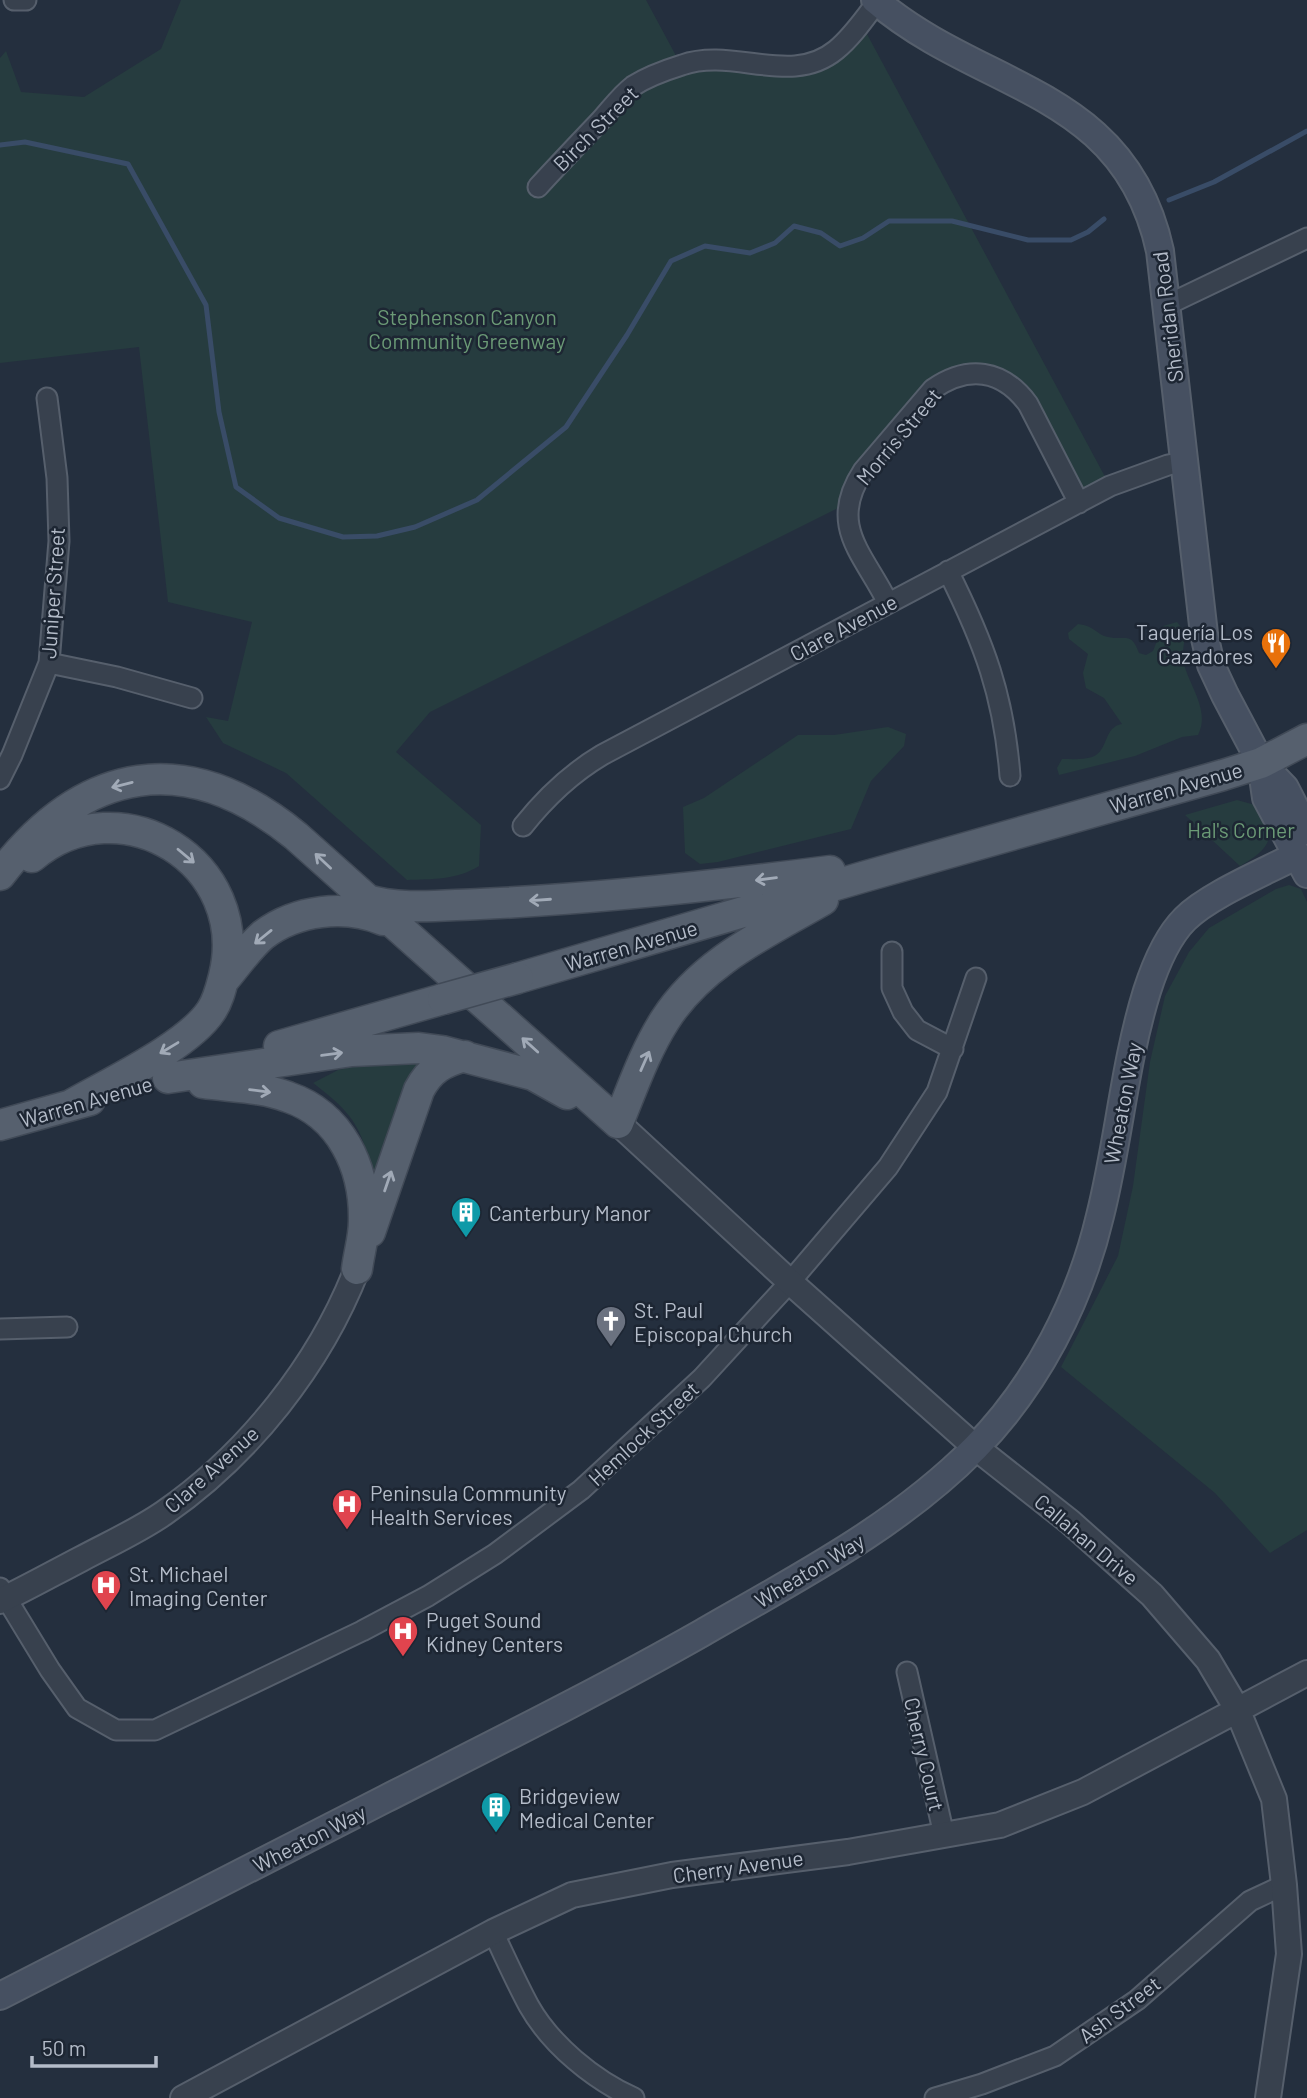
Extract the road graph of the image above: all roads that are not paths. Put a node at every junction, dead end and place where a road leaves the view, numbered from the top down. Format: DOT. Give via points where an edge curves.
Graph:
graph roads {
  1 [pos="14,0"];
  2 [pos="26,0"];
  3 [pos="876,1"];
  4 [pos="538,187"];
  5 [pos="1307,237"];
  6 [pos="1167,305"];
  7 [pos="47,398"];
  8 [pos="1184,462"];
  9 [pos="1079,503"];
  10 [pos="948,571"];
  11 [pos="888,603"];
  12 [pos="49,663"];
  13 [pos="192,698"];
  14 [pos="1307,739"];
  15 [pos="1261,763"];
  16 [pos="1010,776"];
  17 [pos="0,779"];
  18 [pos="523,826"];
  19 [pos="1307,831"];
  20 [pos="931,858"];
  21 [pos="1302,865"];
  22 [pos="0,875"];
  23 [pos="863,877"];
  24 [pos="0,890"];
  25 [pos="364,899"];
  26 [pos="396,925"];
  27 [pos="892,952"];
  28 [pos="976,978"];
  29 [pos="223,981"];
  30 [pos="953,1049"];
  31 [pos="465,1056"];
  32 [pos="168,1078"];
  33 [pos="71,1105"];
  34 [pos="618,1123"];
  35 [pos="0,1125"];
  36 [pos="357,1269"];
  37 [pos="790,1282"];
  38 [pos="67,1327"];
  39 [pos="0,1329"];
  40 [pos="975,1447"];
  41 [pos="2,1596"];
  42 [pos="907,1672"];
  43 [pos="1307,1673"];
  44 [pos="1237,1709"];
  45 [pos="944,1835"];
  46 [pos="1284,1885"];
  47 [pos="494,1932"];
  48 [pos="0,1996"];
  49 [pos="984,2091"];
  50 [pos="183,2098"];
  51 [pos="634,2098"];
  52 [pos="935,2098"];
  53 [pos="1268,2098"];
  1 -- 2 [label="street"];
  3 -- 4 [label="street, Birch Street" via="838,49 801,67 701,59 634,86"];
  3 -- 6 [label="main road, Sheridan Road" via="921,33 1062,108 1105,143 1149,212"];
  5 -- 6 [label="street"];
  6 -- 8 [label="main road, Sheridan Road"];
  7 -- 12 [label="street, Juniper Street" via="59,541"];
  8 -- 9 [label="street, Clare Avenue" via="1110,486"];
  8 -- 15 [label="main road, Sheridan Road" via="1211,665"];
  9 -- 10 [label="street, Clare Avenue"];
  9 -- 11 [label="street, Morris Street" via="1028,404 1012,386 987,375 946,381 924,399 863,471 848,503 853,543"];
  10 -- 11 [label="street, Clare Avenue"];
  10 -- 16 [label="street" via="986,653 1004,722"];
  11 -- 18 [label="street, Clare Avenue" via="584,766 547,796"];
  12 -- 13 [label="street"];
  12 -- 17 [label="street, Juniper Street"];
  14 -- 15 [label="main road"];
  15 -- 19 [label="main road, Sheridan Road" via="1285,788"];
  15 -- 20 [label="main road, Warren Avenue"];
  15 -- 21 [label="main road, Sheridan Road" via="1266,798"];
  20 -- 23 [label="main road, Warren Avenue"];
  20 -- 25 [label="main road, one-way" via="687,889 505,903 417,906"];
  21 -- 40 [label="main road, Wheaton Way" via="1220,895 1182,922 1161,954 1130,1053 1102,1211 1086,1262 1048,1351"];
  25 -- 22 [label="main road, one-way" via="275,819 232,793 187,780 124,784 80,801 26,843"];
  23 -- 32 [label="main road, Warren Avenue, bridge"];
  34 -- 23 [label="main road, one-way" via="659,1029 697,981 734,952"];
  24 -- 29 [label="main road, one-way" via="62,836 105,827 145,833 189,856 205,875 224,915 228,962"];
  25 -- 26 [label="main road"];
  26 -- 29 [label="main road, one-way" via="341,910 293,919 263,936"];
  34 -- 26 [label="main road, one-way"];
  27 -- 30 [label="street" via="892,988 903,1012 917,1030"];
  28 -- 30 [label="street, Hemlock Street"];
  29 -- 33 [label="main road, one-way" via="211,1012 175,1045"];
  30 -- 37 [label="street, Hemlock Street" via="937,1092 888,1167"];
  32 -- 31 [label="main road, one-way" via="352,1051 419,1048"];
  31 -- 34 [label="main road" via="533,1075"];
  36 -- 31 [label="main road, one-way" via="419,1090 436,1068"];
  32 -- 33 [label="main road, Warren Avenue"];
  32 -- 36 [label="main road, one-way" via="287,1096 331,1124 347,1145 359,1177 364,1222"];
  33 -- 35 [label="main road, Warren Avenue"];
  34 -- 37 [label="street, Callahan Drive"];
  36 -- 41 [label="street, Clare Avenue" via="335,1319 291,1387 205,1480 142,1527"];
  37 -- 40 [label="street, Callahan Drive"];
  37 -- 41 [label="street, Hemlock Street" via="702,1378 582,1490 495,1554 409,1607 155,1730 116,1730 77,1708"];
  38 -- 39 [label="street"];
  40 -- 44 [label="street, Callahan Drive" via="1070,1522 1157,1600 1208,1660"];
  40 -- 48 [label="main road, Wheaton Way" via="863,1539 620,1679"];
  42 -- 45 [label="street, Cherry Court"];
  43 -- 44 [label="street, Cherry Avenue"];
  44 -- 45 [label="street, Cherry Avenue" via="1083,1792 1000,1825"];
  44 -- 46 [label="street, Callahan Drive" via="1274,1799"];
  45 -- 47 [label="street, Cherry Avenue" via="599,1888 572,1895"];
  46 -- 49 [label="street, Ash Street" via="1250,1900 1137,2000 1055,2056"];
  46 -- 53 [label="street, Callahan Drive" via="1289,1954"];
  47 -- 50 [label="street, Cherry Avenue"];
  47 -- 51 [label="street" via="531,2008 556,2040 579,2065"];
  49 -- 52 [label="street, Ash Street"];
}
